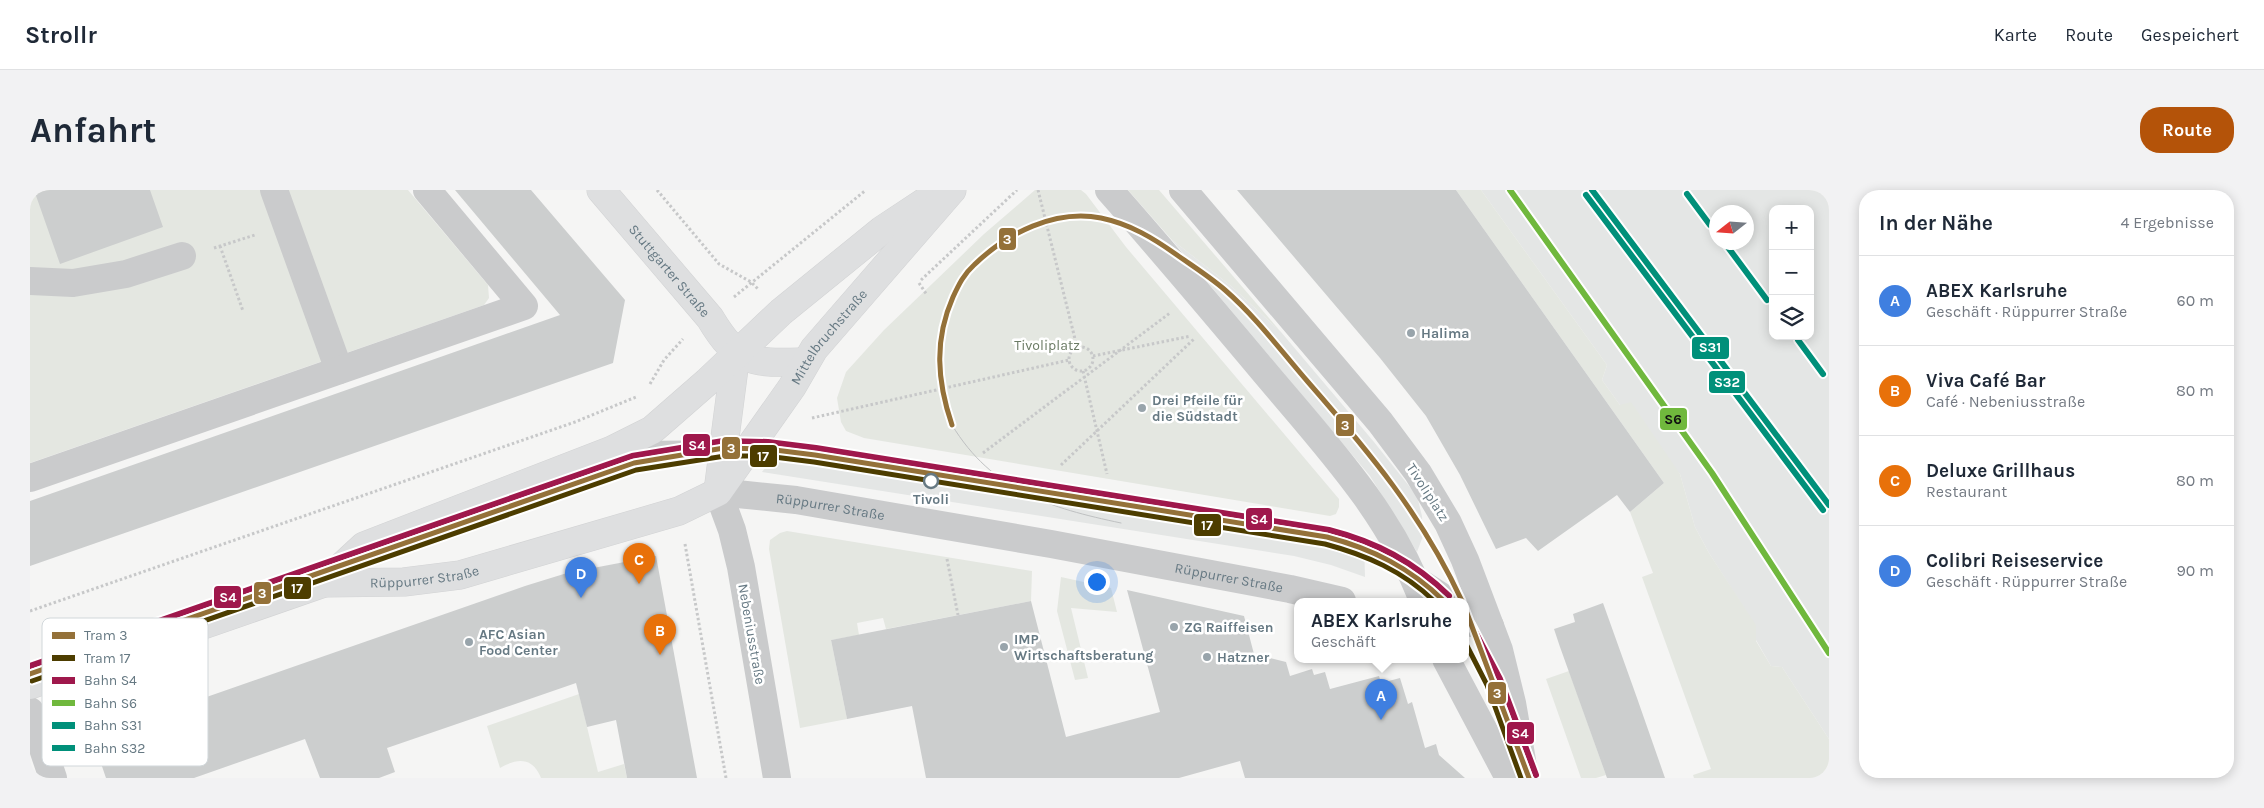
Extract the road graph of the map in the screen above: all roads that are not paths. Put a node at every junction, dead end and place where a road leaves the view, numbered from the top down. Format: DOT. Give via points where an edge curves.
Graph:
graph roads {
  1 [pos="274,190"];
  2 [pos="426,190"];
  3 [pos="601,190"];
  4 [pos="944,190"];
  5 [pos="952,190"];
  6 [pos="1109,190"];
  7 [pos="1184,190"];
  8 [pos="182,256"];
  9 [pos="30,281"];
  10 [pos="736,354"];
  11 [pos="805,362"];
  12 [pos="339,370"];
  13 [pos="724,448"];
  14 [pos="751,448"];
  15 [pos="612,450"];
  16 [pos="30,478"];
  17 [pos="718,492"];
  18 [pos="1410,570"];
  19 [pos="324,583"];
  20 [pos="1329,598"];
  21 [pos="1422,598"];
  22 [pos="1452,598"];
  23 [pos="1469,612"];
  24 [pos="208,623"];
  25 [pos="1478,624"];
  26 [pos="1448,663"];
  27 [pos="42,681"];
  28 [pos="30,685"];
  29 [pos="30,711"];
  30 [pos="42,746"];
  31 [pos="49,766"];
  32 [pos="53,778"];
  33 [pos="777,778"];
  34 [pos="1509,778"];
  35 [pos="1525,778"];
  1 -- 12 [label="street"];
  2 -- 12 [label="street" via="524,306"];
  3 -- 10 [label="main road, Stuttgarter Straße" via="710,318"];
  4 -- 10 [label="main road" via="882,230 781,312"];
  5 -- 11 [label="main road, Mittelbruchstraße"];
  6 -- 18 [label="street" via="1369,499"];
  7 -- 25 [label="street, Tivoliplatz" via="1380,422 1418,473 1448,524"];
  8 -- 9 [label="street" via="126,274 73,283"];
  10 -- 11 [label="main road" via="758,362"];
  10 -- 13 [label="main road"];
  10 -- 15 [label="main road, Rüppurrer Straße" via="652,430"];
  11 -- 14 [label="main road, Mittelbruchstraße"];
  12 -- 16 [label="street"];
  13 -- 14 [label="lane"];
  13 -- 15 [label="lane"];
  13 -- 17 [label="main road"];
  14 -- 17 [label="main road, Mittelbruchstraße"];
  14 -- 18 [label="lane" via="1319,536 1364,548"];
  15 -- 19 [label="main road, Rüppurrer Straße" via="364,546"];
  17 -- 19 [label="main road, Rüppurrer Straße" via="679,511 460,575 404,582"];
  17 -- 20 [label="street, Rüppurrer Straße" via="796,500 1051,544"];
  17 -- 33 [label="street, Nebeniusstraße" via="741,567"];
  18 -- 21 [label="street"];
  18 -- 22 [label="lane"];
  19 -- 24 [label="main road, Rüppurrer Straße"];
  23 -- 25 [label="lane"];
  25 -- 35 [label="street" via="1499,650"];
  26 -- 34 [label="street"];
  27 -- 28 [label="main road, Rüppurrer Straße"];
  29 -- 30 [label="street"];
  31 -- 32 [label="street"];
}
